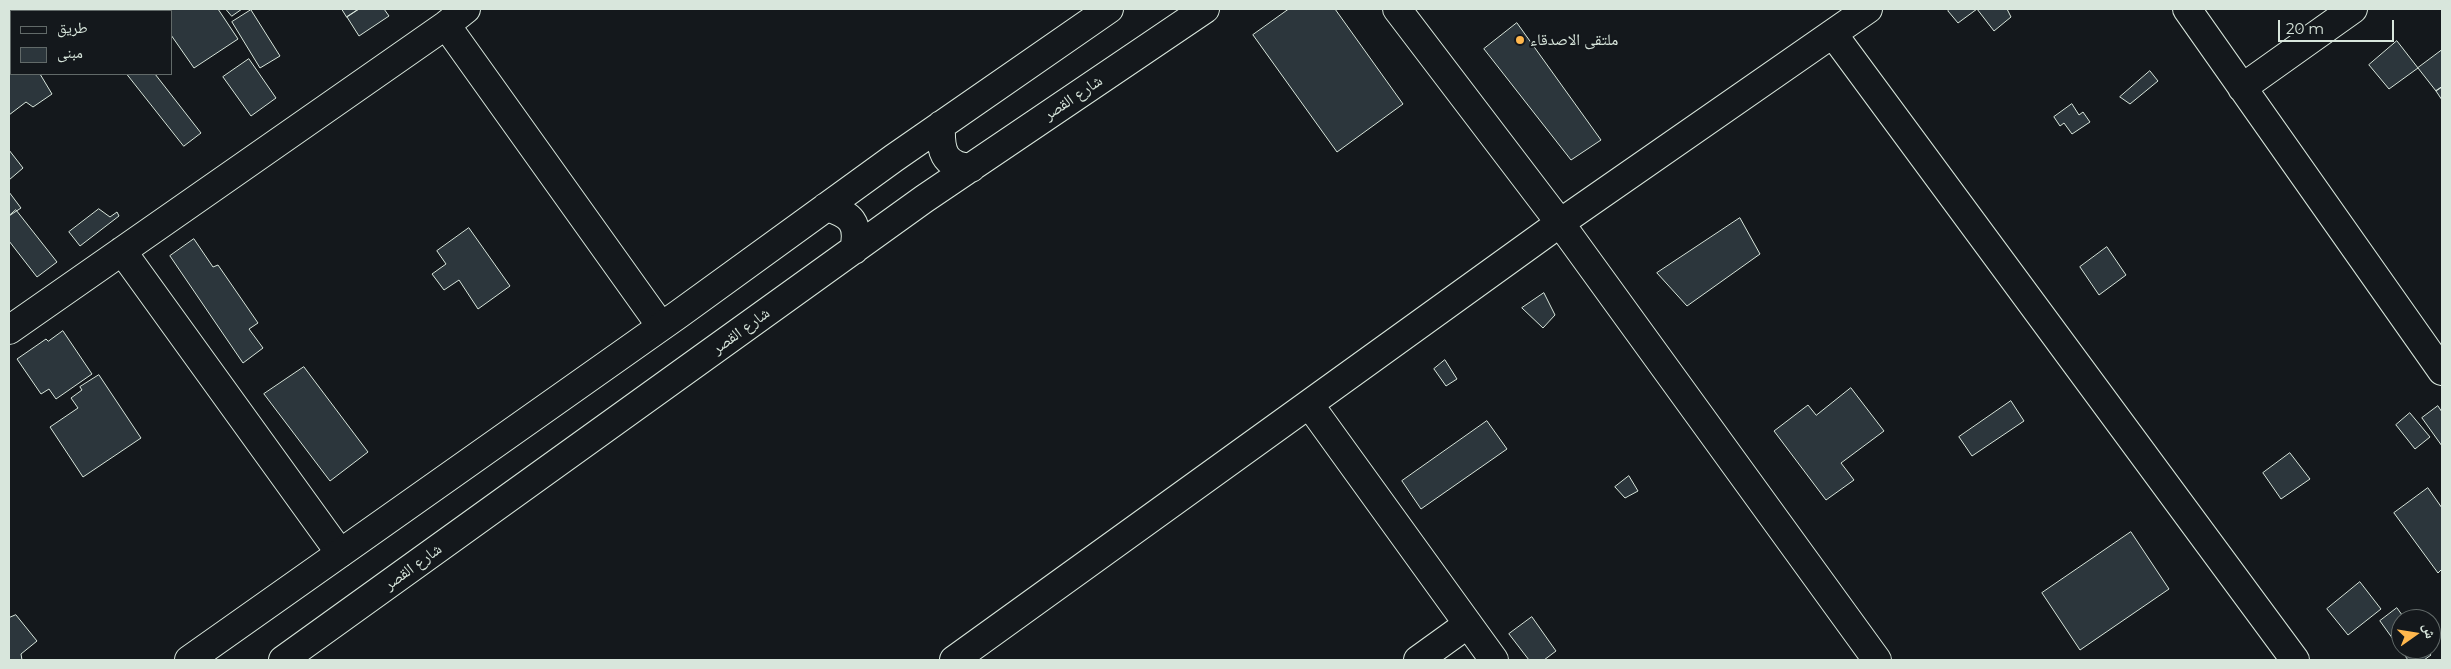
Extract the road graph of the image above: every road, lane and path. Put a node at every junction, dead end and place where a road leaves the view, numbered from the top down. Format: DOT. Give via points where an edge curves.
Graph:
graph roads {
  1 [pos="1109,9"];
  2 [pos="1205,9"];
  3 [pos="1397,9"];
  4 [pos="1868,9"];
  5 [pos="2186,9"];
  6 [pos="2353,9"];
  7 [pos="456,17"];
  8 [pos="1833,34"];
  9 [pos="2242,88"];
  10 [pos="941,125"];
  11 [pos="971,168"];
  12 [pos="826,207"];
  13 [pos="1560,224"];
  14 [pos="854,250"];
  15 [pos="122,251"];
  16 [pos="662,326"];
  17 [pos="9,330"];
  18 [pos="2442,371"];
  19 [pos="1310,404"];
  20 [pos="340,553"];
  21 [pos="1468,624"];
  22 [pos="188,660"];
  23 [pos="283,660"];
  24 [pos="954,660"];
  25 [pos="1418,660"];
  26 [pos="1494,660"];
  27 [pos="1877,660"];
  28 [pos="2295,660"];
  1 -- 10 [label="street"];
  2 -- 11 [label="street, شارع القصر"];
  3 -- 13 [label="street"];
  4 -- 8 [label="street"];
  5 -- 9 [label="street"];
  6 -- 9 [label="street"];
  7 -- 15 [label="street"];
  7 -- 16 [label="street"];
  8 -- 13 [label="street"];
  8 -- 28 [label="street"];
  9 -- 18 [label="street"];
  10 -- 11 [label="street" via="940,143 945,155 960,167"];
  10 -- 12 [label="street"];
  11 -- 14 [label="street, شارع القصر"];
  12 -- 14 [label="street" via="851,218 857,237"];
  12 -- 16 [label="street"];
  13 -- 19 [label="street"];
  13 -- 27 [label="street"];
  14 -- 23 [label="street, شارع القصر"];
  15 -- 17 [label="street"];
  15 -- 20 [label="street"];
  16 -- 20 [label="street"];
  19 -- 21 [label="street"];
  19 -- 24 [label="street"];
  20 -- 22 [label="street"];
  21 -- 25 [label="street"];
  21 -- 26 [label="street"];
}
